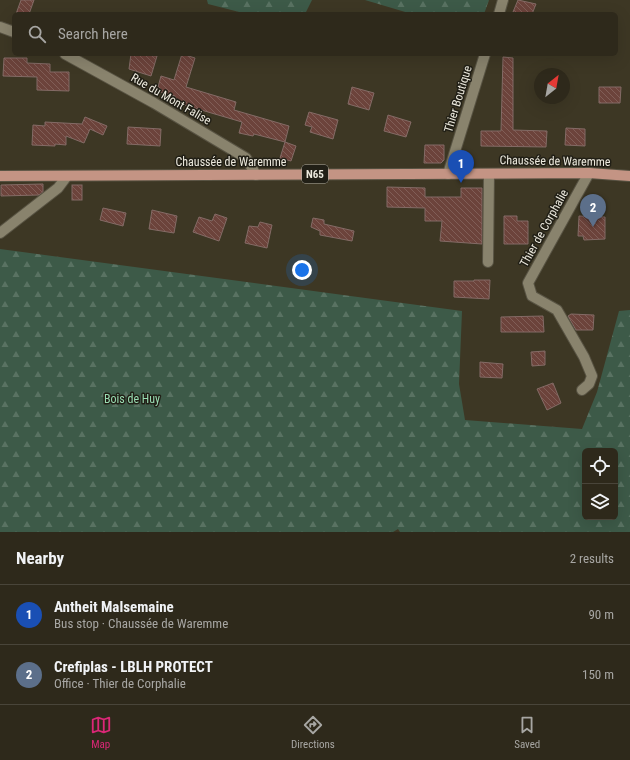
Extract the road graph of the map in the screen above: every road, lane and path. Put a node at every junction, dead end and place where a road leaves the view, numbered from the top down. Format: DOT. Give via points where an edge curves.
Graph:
graph roads {
  1 [pos="503,0"];
  2 [pos="500,12"];
  3 [pos="0,27"];
  4 [pos="12,31"];
  5 [pos="69,56"];
  6 [pos="484,56"];
  7 [pos="448,174"];
  8 [pos="489,174"];
  9 [pos="589,174"];
  10 [pos="256,175"];
  11 [pos="0,176"];
  12 [pos="67,176"];
  13 [pos="630,176"];
  14 [pos="0,233"];
  15 [pos="488,262"];
  16 [pos="582,390"];
  1 -- 2 [label="street"];
  3 -- 4 [label="street"];
  5 -- 10 [label="street, Rue du Mont Falise" via="246,158"];
  6 -- 7 [label="street, Thier Boutique"];
  7 -- 8 [label="main road, Chaussée de Waremme / N65"];
  7 -- 10 [label="main road, Chaussée de Waremme / N65"];
  8 -- 9 [label="main road, Chaussée de Waremme / N65"];
  8 -- 15 [label="street"];
  9 -- 13 [label="main road, Chaussée de Waremme / N65"];
  9 -- 16 [label="street, Thier de Corphalie" via="528,283 532,296 557,310 584,358 592,376 589,384"];
  10 -- 12 [label="main road, Chaussée de Waremme / N65"];
  11 -- 12 [label="main road, Chaussée de Waremme / N65"];
  12 -- 14 [label="street" via="58,188"];
}
